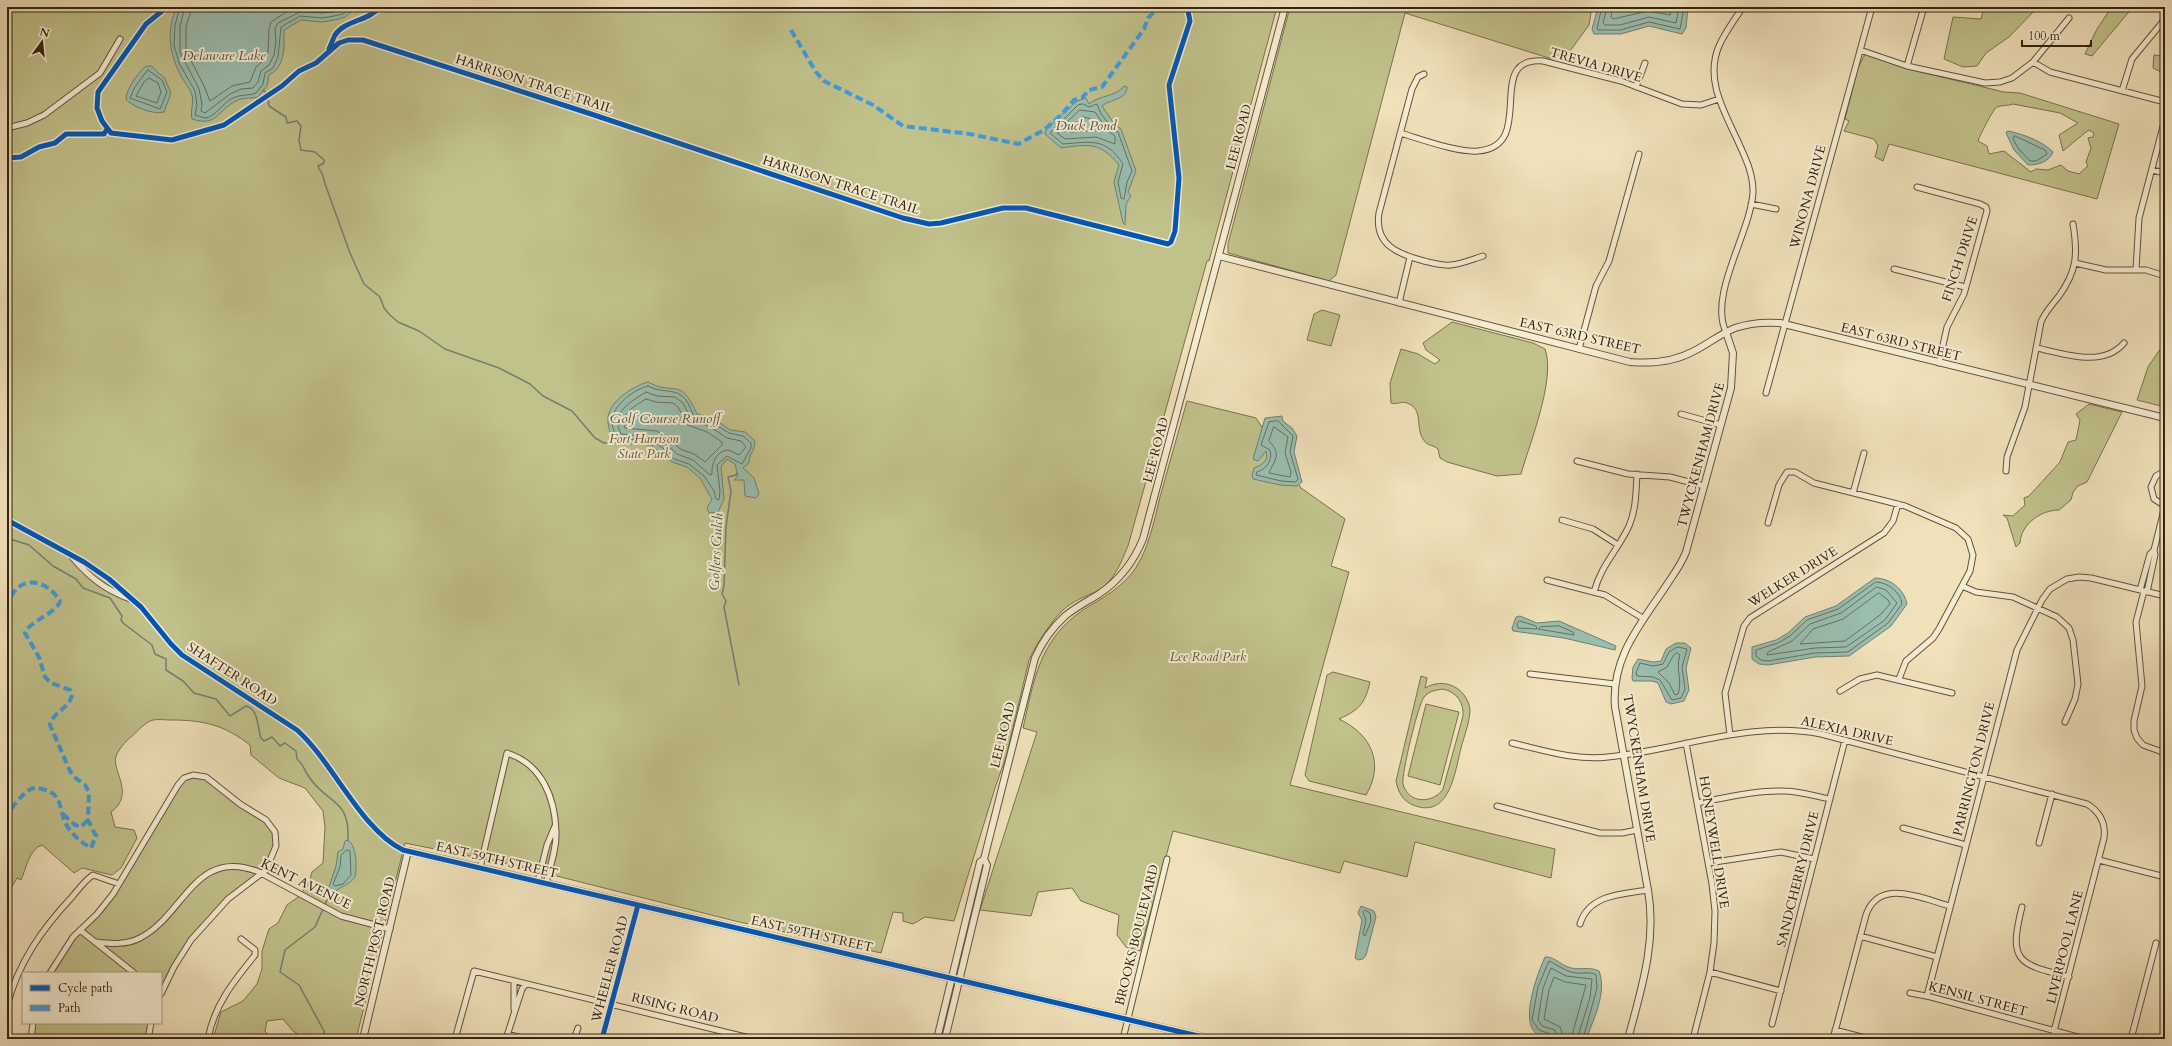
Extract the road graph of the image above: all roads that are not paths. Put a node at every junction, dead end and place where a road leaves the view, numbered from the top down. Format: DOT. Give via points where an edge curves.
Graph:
graph roads {
  1 [pos="1285,7"];
  2 [pos="1743,7"];
  3 [pos="1872,7"];
  4 [pos="1924,7"];
  5 [pos="2069,18"];
  6 [pos="2165,19"];
  7 [pos="120,39"];
  8 [pos="1860,50"];
  9 [pos="2033,62"];
  10 [pos="1645,63"];
  11 [pos="1907,66"];
  12 [pos="1424,74"];
  13 [pos="1636,87"];
  14 [pos="2122,91"];
  15 [pos="1719,99"];
  16 [pos="2165,102"];
  17 [pos="2165,119"];
  18 [pos="7,128"];
  19 [pos="1400,133"];
  20 [pos="1639,154"];
  21 [pos="2152,170"];
  22 [pos="2165,173"];
  23 [pos="1917,187"];
  24 [pos="1751,204"];
  25 [pos="1776,209"];
  26 [pos="2073,224"];
  27 [pos="1218,256"];
  28 [pos="1483,256"];
  29 [pos="1410,257"];
  30 [pos="2075,263"];
  31 [pos="1894,269"];
  32 [pos="2136,270"];
  33 [pos="2165,276"];
  34 [pos="1965,287"];
  35 [pos="1399,303"];
  36 [pos="1784,323"];
  37 [pos="1726,332"];
  38 [pos="2124,343"];
  39 [pos="2037,348"];
  40 [pos="1579,349"];
  41 [pos="1939,362"];
  42 [pos="2029,384"];
  43 [pos="1766,393"];
  44 [pos="1681,414"];
  45 [pos="2165,418"];
  46 [pos="1721,425"];
  47 [pos="1864,452"];
  48 [pos="1577,461"];
  49 [pos="2006,471"];
  50 [pos="2165,471"];
  51 [pos="1637,474"];
  52 [pos="1704,486"];
  53 [pos="1853,493"];
  54 [pos="1898,504"];
  55 [pos="2165,506"];
  56 [pos="7,520"];
  57 [pos="1562,520"];
  58 [pos="1768,522"];
  59 [pos="1618,545"];
  60 [pos="69,553"];
  61 [pos="1547,580"];
  62 [pos="1962,586"];
  63 [pos="2144,591"];
  64 [pos="1594,592"];
  65 [pos="2165,596"];
  66 [pos="134,600"];
  67 [pos="2038,608"];
  68 [pos="1644,619"];
  69 [pos="1530,674"];
  70 [pos="1899,679"];
  71 [pos="1615,684"];
  72 [pos="1840,691"];
  73 [pos="1952,693"];
  74 [pos="2065,722"];
  75 [pos="1730,735"];
  76 [pos="1845,740"];
  77 [pos="1512,743"];
  78 [pos="1686,743"];
  79 [pos="2165,753"];
  80 [pos="1624,754"];
  81 [pos="1983,777"];
  82 [pos="2052,794"];
  83 [pos="1830,799"];
  84 [pos="1697,803"];
  85 [pos="1498,806"];
  86 [pos="554,826"];
  87 [pos="1903,828"];
  88 [pos="1637,830"];
  89 [pos="2039,843"];
  90 [pos="1966,844"];
  91 [pos="408,851"];
  92 [pos="984,859"];
  93 [pos="1167,859"];
  94 [pos="1814,859"];
  95 [pos="2099,860"];
  96 [pos="1708,863"];
  97 [pos="480,868"];
  98 [pos="262,873"];
  99 [pos="2165,877"];
  100 [pos="538,881"];
  101 [pos="546,883"];
  102 [pos="119,884"];
  103 [pos="1648,890"];
  104 [pos="638,905"];
  105 [pos="1950,906"];
  106 [pos="2022,907"];
  107 [pos="1580,924"];
  108 [pos="390,929"];
  109 [pos="80,930"];
  110 [pos="1860,936"];
  111 [pos="241,940"];
  112 [pos="96,942"];
  113 [pos="2156,943"];
  114 [pos="1937,957"];
  115 [pos="51,972"];
  116 [pos="133,972"];
  117 [pos="1710,972"];
  118 [pos="2069,977"];
  119 [pos="951,978"];
  120 [pos="959,980"];
  121 [pos="514,981"];
  122 [pos="526,984"];
  123 [pos="1780,991"];
  124 [pos="162,992"];
  125 [pos="1910,993"];
  126 [pos="1927,996"];
  127 [pos="612,1004"];
  128 [pos="7,1006"];
  129 [pos="514,1010"];
  130 [pos="1128,1019"];
  131 [pos="33,1024"];
  132 [pos="151,1024"];
  133 [pos="1772,1024"];
  134 [pos="578,1028"];
  135 [pos="1835,1030"];
  136 [pos="2054,1031"];
  137 [pos="507,1036"];
  138 [pos="31,1039"];
  139 [pos="148,1039"];
  140 [pos="208,1039"];
  141 [pos="363,1039"];
  142 [pos="455,1039"];
  143 [pos="526,1039"];
  144 [pos="574,1039"];
  145 [pos="602,1039"];
  146 [pos="754,1039"];
  147 [pos="937,1039"];
  148 [pos="945,1039"];
  149 [pos="1123,1039"];
  150 [pos="1211,1039"];
  151 [pos="1628,1039"];
  152 [pos="1693,1039"];
  153 [pos="1833,1039"];
  154 [pos="1869,1039"];
  155 [pos="2052,1039"];
  156 [pos="2085,1039"];
  157 [pos="2131,1039"];
  1 -- 27 [label="street, LEE ROAD"];
  2 -- 15 [label="street" via="1721,41 1715,57 1714,79"];
  3 -- 8 [label="street, WINONA DRIVE"];
  4 -- 11 [label="street"];
  5 -- 9 [label="street"];
  6 -- 14 [label="street" via="2132,59"];
  7 -- 18 [label="street" via="100,73 44,115"];
  8 -- 11 [label="street"];
  8 -- 36 [label="street, WINONA DRIVE"];
  9 -- 11 [label="street" via="2012,78 1990,83"];
  9 -- 14 [label="street" via="2050,72"];
  10 -- 13 [label="street"];
  12 -- 19 [label="street" via="1418,77 1413,85"];
  13 -- 15 [label="street, TREVIA DRIVE" via="1686,105 1705,104"];
  13 -- 19 [label="street, TREVIA DRIVE" via="1543,61 1528,62 1518,68 1512,79 1511,120 1508,130 1499,142 1488,149 1473,152"];
  14 -- 16 [label="street"];
  15 -- 24 [label="street" via="1749,168 1753,185"];
  17 -- 21 [label="street"];
  19 -- 29 [label="street" via="1379,213 1379,225 1388,246 1399,254"];
  20 -- 40 [label="street" via="1609,261 1596,286"];
  21 -- 22 [label="street"];
  21 -- 32 [label="street" via="2139,218"];
  23 -- 34 [label="street, FINCH DRIVE" via="1986,207 1986,215"];
  24 -- 25 [label="street"];
  24 -- 37 [label="street" via="1721,308 1721,319"];
  26 -- 30 [label="street" via="2076,242"];
  27 -- 35 [label="street, EAST 63RD STREET"];
  27 -- 92 [label="street, LEE ROAD" via="1143,539 1122,574 1061,620 1037,653 1029,675"];
  28 -- 29 [label="street" via="1448,266"];
  29 -- 35 [label="street"];
  30 -- 32 [label="street" via="2106,270"];
  30 -- 39 [label="street" via="2071,276 2045,313"];
  31 -- 34 [label="street"];
  32 -- 33 [label="street"];
  34 -- 41 [label="street, FINCH DRIVE" via="1947,327"];
  35 -- 40 [label="street, EAST 63RD STREET"];
  36 -- 37 [label="street, EAST 63RD STREET" via="1752,324"];
  36 -- 41 [label="street, EAST 63RD STREET"];
  36 -- 43 [label="street, WINONA DRIVE"];
  37 -- 40 [label="street, EAST 63RD STREET" via="1687,354 1660,362 1630,362"];
  37 -- 46 [label="street, TWYCKENHAM DRIVE" via="1733,351 1733,373"];
  38 -- 39 [label="street" via="2118,351 2095,358"];
  39 -- 42 [label="street"];
  41 -- 42 [label="street, EAST 63RD STREET"];
  42 -- 45 [label="street, EAST 63RD STREET"];
  42 -- 49 [label="street" via="2019,426 2007,457"];
  44 -- 46 [label="street"];
  46 -- 52 [label="street, TWYCKENHAM DRIVE"];
  47 -- 53 [label="street"];
  48 -- 51 [label="street"];
  50 -- 55 [label="street" via="2154,478 2151,487 2154,499"];
  51 -- 52 [label="street" via="1670,477"];
  51 -- 59 [label="street" via="1633,514"];
  52 -- 68 [label="street, TWYCKENHAM DRIVE" via="1683,560"];
  53 -- 54 [label="street"];
  53 -- 58 [label="street" via="1814,483 1795,472 1787,472 1779,483"];
  54 -- 62 [label="street" via="1956,528 1966,537 1972,548 1973,559"];
  54 -- 75 [label="street, WELKER DRIVE" via="1893,521 1884,533 1750,618 1744,626 1725,693"];
  55 -- 63 [label="street" via="2155,555"];
  56 -- 60 [label="street, SHAFTER ROAD"];
  57 -- 59 [label="street" via="1593,529"];
  59 -- 64 [label="street" via="1601,571"];
  60 -- 66 [label="street, SHAFTER ROAD" via="101,572"];
  60 -- 66 [label="street, SHAFTER ROAD" via="86,573 106,589"];
  61 -- 64 [label="street"];
  62 -- 67 [label="street" via="1976,592 2013,597"];
  62 -- 70 [label="street" via="1940,629 1906,661"];
  63 -- 65 [label="street"];
  63 -- 67 [label="street, PARRINGTON DRIVE" via="2083,576 2074,577 2059,583 2046,594"];
  63 -- 79 [label="street" via="2136,626 2142,686 2134,725 2135,734 2140,742 2150,749"];
  64 -- 68 [label="street" via="1615,599"];
  66 -- 91 [label="street, SHAFTER ROAD" via="182,655 301,733 379,833 394,845"];
  67 -- 74 [label="street" via="2063,622 2073,638 2078,686"];
  67 -- 81 [label="street, PARRINGTON DRIVE" via="2015,654"];
  68 -- 71 [label="street, TWYCKENHAM DRIVE" via="1625,650"];
  69 -- 71 [label="street"];
  70 -- 72 [label="street" via="1872,675"];
  70 -- 73 [label="street"];
  71 -- 80 [label="street, TWYCKENHAM DRIVE" via="1615,707"];
  75 -- 76 [label="street, ALEXIA DRIVE" via="1760,730 1792,730"];
  75 -- 78 [label="street, ALEXIA DRIVE"];
  76 -- 81 [label="street, ALEXIA DRIVE"];
  76 -- 83 [label="street, SANDCHERRY DRIVE"];
  77 -- 80 [label="street, ALEXIA DRIVE" via="1568,755 1599,758"];
  78 -- 80 [label="street, ALEXIA DRIVE"];
  78 -- 84 [label="street, HONEYWELL DRIVE"];
  80 -- 88 [label="street, TWYCKENHAM DRIVE"];
  81 -- 82 [label="street, ALEXIA DRIVE"];
  81 -- 90 [label="street, PARRINGTON DRIVE"];
  82 -- 89 [label="street"];
  82 -- 95 [label="street, ALEXIA DRIVE" via="2085,803 2099,814 2105,832"];
  83 -- 84 [label="street" via="1781,790"];
  83 -- 94 [label="street, SANDCHERRY DRIVE"];
  84 -- 96 [label="street, HONEYWELL DRIVE"];
  85 -- 88 [label="street" via="1600,833"];
  86 -- 97 [label="street" via="552,804 543,780 530,766 507,753"];
  86 -- 100 [label="street"];
  86 -- 101 [label="street" via="554,848"];
  87 -- 90 [label="street"];
  88 -- 103 [label="street, TWYCKENHAM DRIVE"];
  90 -- 105 [label="street, PARRINGTON DRIVE"];
  91 -- 97 [label="street, EAST 59TH STREET"];
  91 -- 108 [label="street, NORTH POST ROAD"];
  92 -- 119 [label="street, LEE ROAD" via="980,862"];
  92 -- 120 [label="street, LEE ROAD" via="987,865"];
  93 -- 130 [label="street, BROOKS BOULEVARD"];
  94 -- 96 [label="street" via="1781,852"];
  94 -- 123 [label="street, SANDCHERRY DRIVE"];
  95 -- 99 [label="street"];
  95 -- 118 [label="street, LIVERPOOL LANE"];
  96 -- 117 [label="street, HONEYWELL DRIVE" via="1715,919"];
  97 -- 100 [label="street, EAST 59TH STREET"];
  98 -- 102 [label="street" via="268,867 276,849 276,836 271,825 233,799 210,779 195,774 184,778 175,789"];
  98 -- 108 [label="street, KENT AVENUE" via="336,913"];
  98 -- 112 [label="street, KENT AVENUE" via="241,867 216,870 197,880 148,934 122,944"];
  98 -- 124 [label="street" via="228,899 193,937"];
  100 -- 101 [label="street, EAST 59TH STREET"];
  101 -- 104 [label="street, EAST 59TH STREET"];
  102 -- 109 [label="street" via="106,904"];
  102 -- 128 [label="street" via="93,875 64,905 25,958"];
  103 -- 107 [label="street" via="1600,900 1586,911"];
  103 -- 151 [label="street, TWYCKENHAM DRIVE" via="1651,918 1649,954"];
  104 -- 119 [label="street, EAST 59TH STREET"];
  104 -- 127 [label="street, WHEELER ROAD"];
  105 -- 110 [label="street" via="1901,892 1880,894 1868,909"];
  105 -- 114 [label="street, PARRINGTON DRIVE"];
  106 -- 118 [label="street" via="2015,937 2020,956 2036,968"];
  108 -- 141 [label="street, NORTH POST ROAD"];
  109 -- 112 [label="street"];
  109 -- 115 [label="street" via="63,950"];
  110 -- 114 [label="street"];
  110 -- 135 [label="street"];
  111 -- 140 [label="street" via="255,950 255,954 230,985 211,1022"];
  112 -- 116 [label="street"];
  113 -- 157 [label="street"];
  114 -- 126 [label="street, PARRINGTON DRIVE"];
  117 -- 123 [label="street"];
  117 -- 152 [label="street, HONEYWELL DRIVE"];
  118 -- 136 [label="street, LIVERPOOL LANE"];
  119 -- 120 [label="street, EAST 59TH STREET"];
  119 -- 147 [label="street, LEE ROAD"];
  120 -- 130 [label="street, EAST 59TH STREET"];
  120 -- 148 [label="street, LEE ROAD"];
  121 -- 122 [label="street, RISING ROAD"];
  121 -- 129 [label="street"];
  121 -- 142 [label="street, RISING ROAD" via="474,971"];
  122 -- 127 [label="street, RISING ROAD"];
  122 -- 129 [label="street"];
  123 -- 133 [label="street, SANDCHERRY DRIVE"];
  125 -- 126 [label="street, KENSIL STREET"];
  126 -- 136 [label="street, KENSIL STREET"];
  127 -- 145 [label="street, WHEELER ROAD"];
  127 -- 146 [label="street, RISING ROAD"];
  129 -- 137 [label="street"];
  130 -- 149 [label="street, BROOKS BOULEVARD"];
  130 -- 150 [label="street, EAST 59TH STREET"];
  131 -- 138 [label="street"];
  132 -- 139 [label="street"];
  134 -- 144 [label="street"];
  135 -- 153 [label="street"];
  135 -- 154 [label="street"];
  136 -- 155 [label="street, LIVERPOOL LANE"];
  136 -- 156 [label="street, KENSIL STREET"];
  137 -- 143 [label="street"];
}
